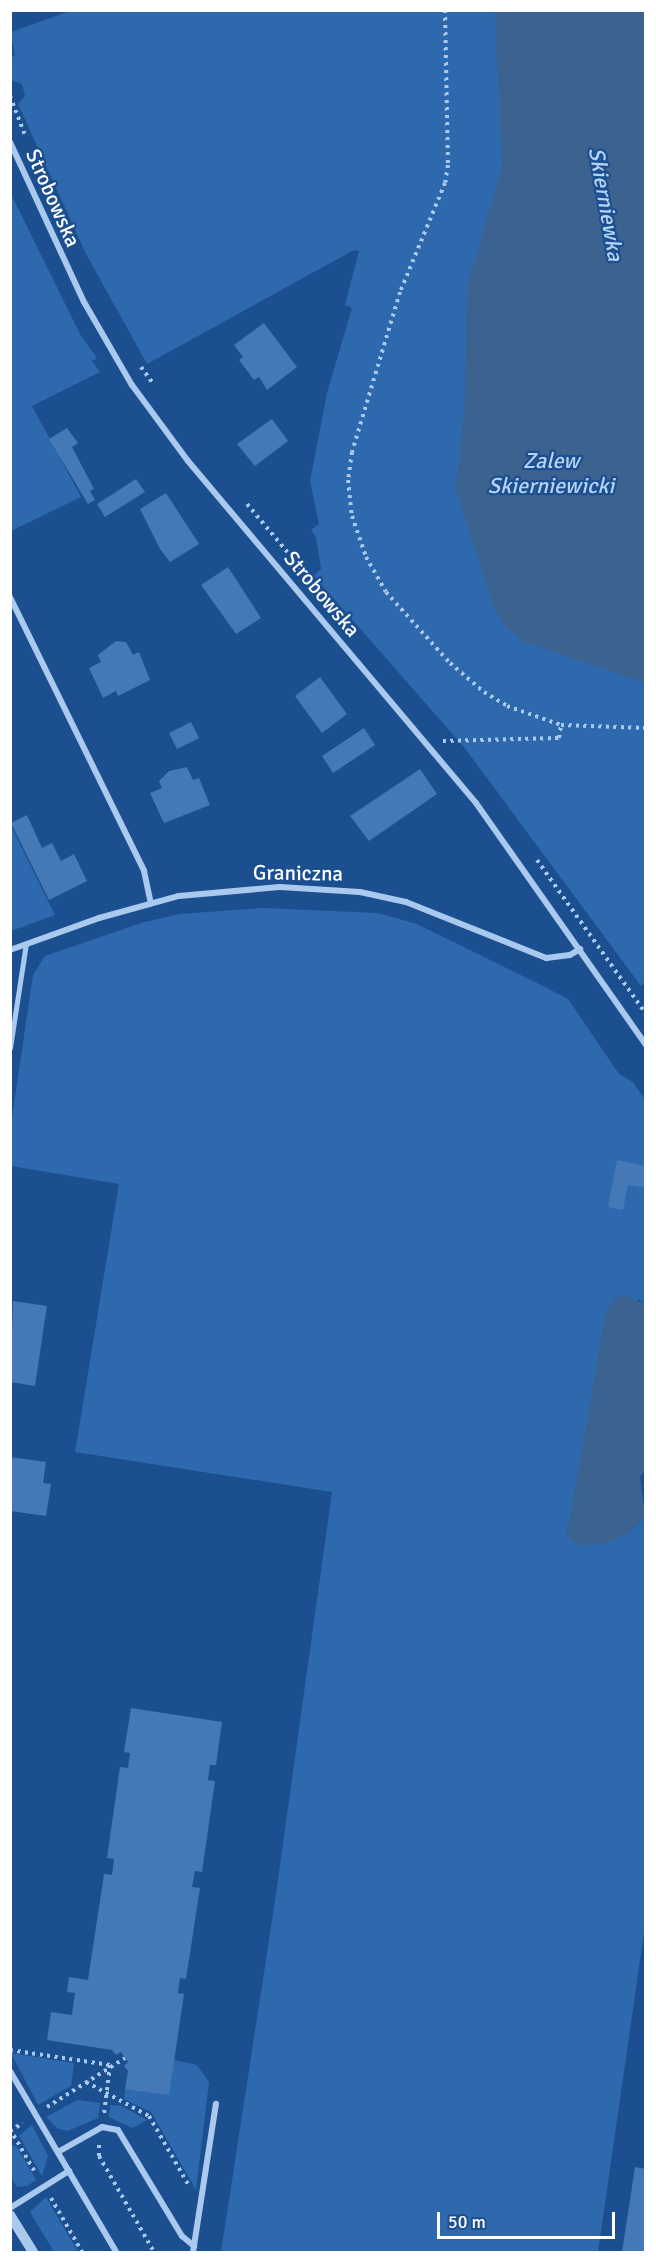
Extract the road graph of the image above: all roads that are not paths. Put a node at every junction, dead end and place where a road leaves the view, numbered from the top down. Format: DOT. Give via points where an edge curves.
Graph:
graph roads {
  1 [pos="10,142"];
  2 [pos="10,597"];
  3 [pos="151,903"];
  4 [pos="26,944"];
  5 [pos="580,949"];
  6 [pos="10,950"];
  7 [pos="645,1045"];
  8 [pos="10,1048"];
  9 [pos="10,2071"];
  10 [pos="216,2104"];
  11 [pos="58,2152"];
  12 [pos="69,2170"];
  13 [pos="10,2208"];
  14 [pos="10,2215"];
  15 [pos="193,2249"];
  16 [pos="33,2253"];
  17 [pos="116,2253"];
  1 -- 5 [label="street, Strobowska" via="80,292 132,385 188,461 476,803"];
  2 -- 3 [label="street" via="144,871"];
  3 -- 4 [label="street, Graniczna"];
  3 -- 5 [label="street, Graniczna" via="229,890 336,889 384,896 430,910 529,955 558,957"];
  4 -- 6 [label="street, Graniczna"];
  4 -- 8 [label="lane"];
  5 -- 7 [label="street, Strobowska"];
  9 -- 11 [label="street"];
  10 -- 15 [label="street"];
  11 -- 12 [label="street"];
  11 -- 15 [label="street" via="102,2127 113,2127 123,2134"];
  12 -- 13 [label="street"];
  12 -- 17 [label="street"];
  14 -- 16 [label="street"];
}
